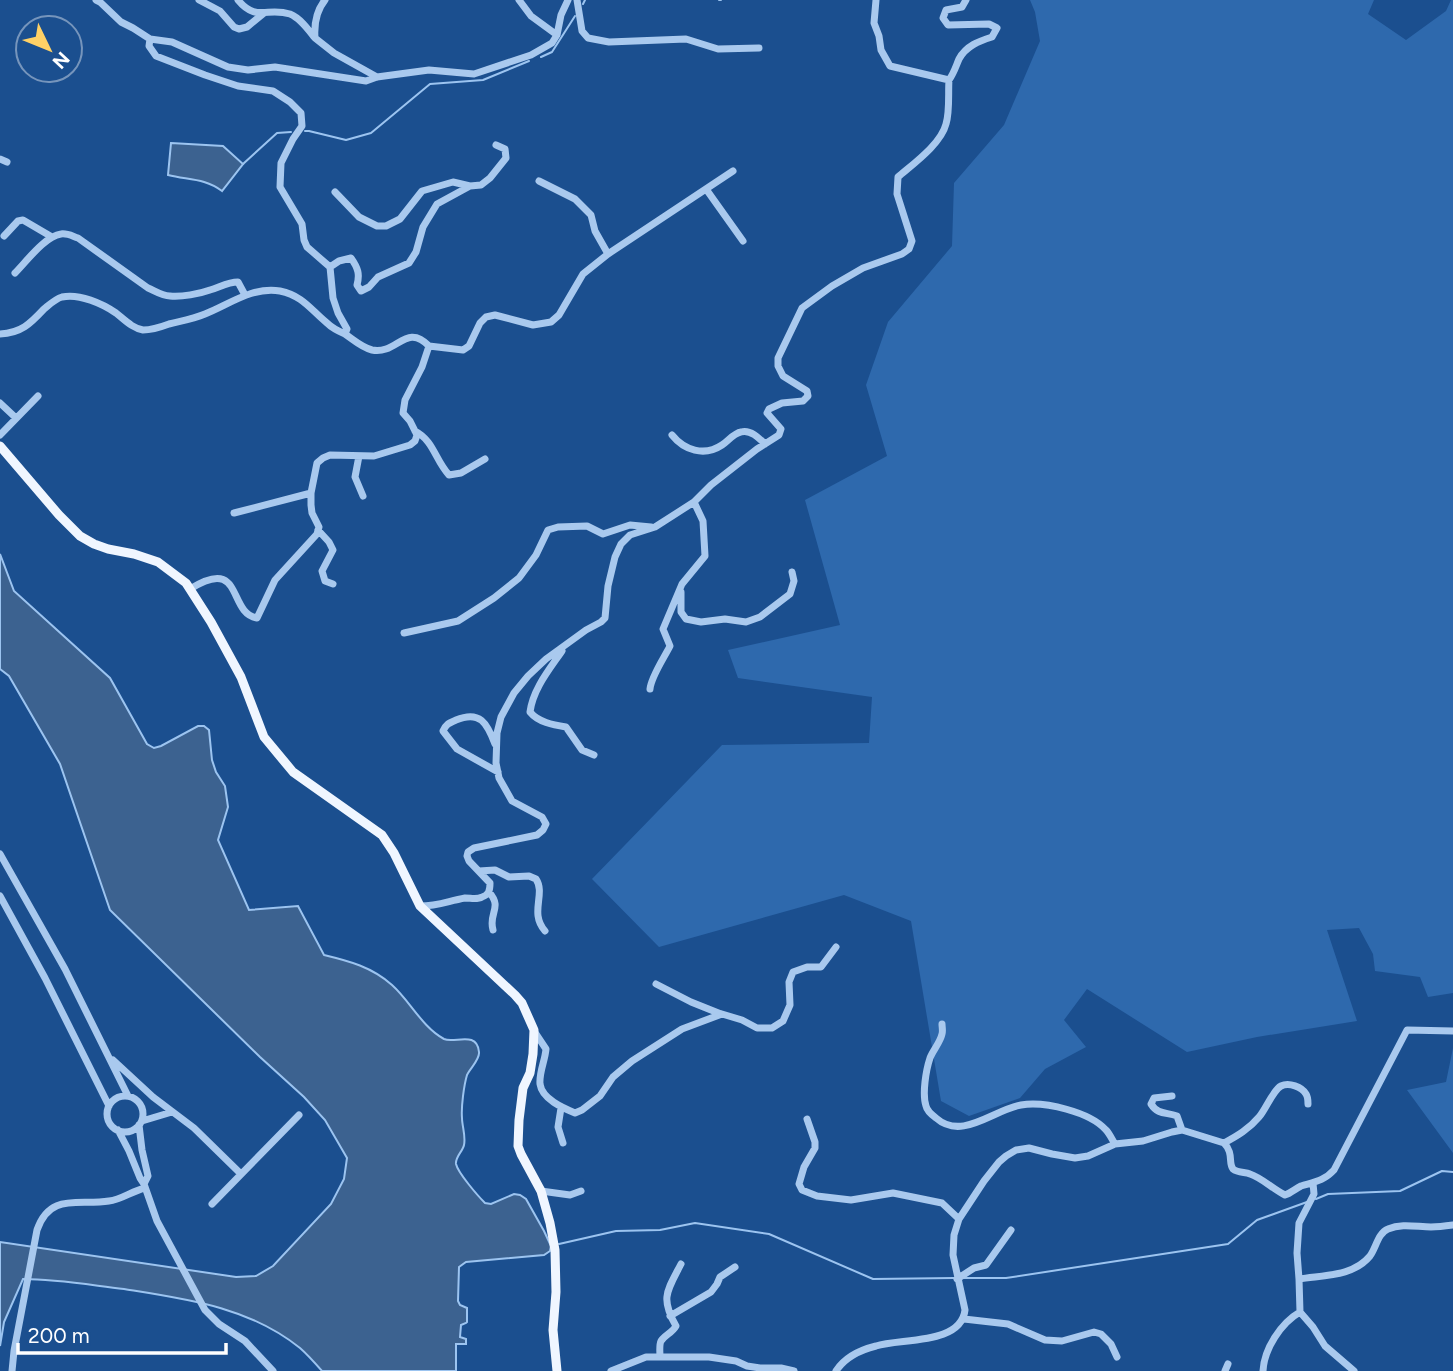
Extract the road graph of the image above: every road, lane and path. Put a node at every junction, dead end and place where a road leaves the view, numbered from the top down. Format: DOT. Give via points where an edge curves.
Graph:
graph roads {
  1 [pos="96,0"];
  2 [pos="200,0"];
  3 [pos="238,0"];
  4 [pos="325,0"];
  5 [pos="519,0"];
  6 [pos="568,0"];
  7 [pos="576,0"];
  8 [pos="876,0"];
  9 [pos="966,0"];
  10 [pos="265,12"];
  11 [pos="557,35"];
  12 [pos="314,38"];
  13 [pos="150,39"];
  14 [pos="759,48"];
  15 [pos="377,77"];
  16 [pos="949,80"];
  17 [pos="496,145"];
  18 [pos="733,171"];
  19 [pos="539,181"];
  20 [pos="470,186"];
  21 [pos="706,189"];
  22 [pos="335,192"];
  23 [pos="4,236"];
  24 [pos="52,237"];
  25 [pos="743,241"];
  26 [pos="608,254"];
  27 [pos="330,267"];
  28 [pos="15,273"];
  29 [pos="245,295"];
  30 [pos="0,334"];
  31 [pos="345,334"];
  32 [pos="429,346"];
  33 [pos="38,396"];
  34 [pos="0,403"];
  35 [pos="16,418"];
  36 [pos="415,430"];
  37 [pos="0,435"];
  38 [pos="672,435"];
  39 [pos="765,444"];
  40 [pos="0,446"];
  41 [pos="359,456"];
  42 [pos="485,459"];
  43 [pos="310,494"];
  44 [pos="363,496"];
  45 [pos="694,502"];
  46 [pos="234,513"];
  47 [pos="655,527"];
  48 [pos="318,530"];
  49 [pos="792,572"];
  50 [pos="333,584"];
  51 [pos="682,584"];
  52 [pos="190,589"];
  53 [pos="404,633"];
  54 [pos="564,648"];
  55 [pos="650,689"];
  56 [pos="496,747"];
  57 [pos="594,755"];
  58 [pos="498,772"];
  59 [pos="0,854"];
  60 [pos="479,871"];
  61 [pos="489,892"];
  62 [pos="0,896"];
  63 [pos="419,906"];
  64 [pos="493,930"];
  65 [pos="545,931"];
  66 [pos="836,947"];
  67 [pos="656,984"];
  68 [pos="722,1014"];
  69 [pos="942,1024"];
  70 [pos="534,1030"];
  71 [pos="1453,1031"];
  72 [pos="108,1055"];
  73 [pos="128,1096"];
  74 [pos="1172,1096"];
  75 [pos="1308,1104"];
  76 [pos="109,1106"];
  77 [pos="561,1108"];
  78 [pos="172,1112"];
  79 [pos="299,1115"];
  80 [pos="807,1119"];
  81 [pos="141,1123"];
  82 [pos="118,1130"];
  83 [pos="1182,1130"];
  84 [pos="563,1143"];
  85 [pos="1224,1143"];
  86 [pos="1115,1144"];
  87 [pos="241,1174"];
  88 [pos="1313,1183"];
  89 [pos="145,1186"];
  90 [pos="541,1191"];
  91 [pos="581,1191"];
  92 [pos="212,1204"];
  93 [pos="959,1219"];
  94 [pos="1453,1225"];
  95 [pos="1011,1230"];
  96 [pos="681,1264"];
  97 [pos="735,1267"];
  98 [pos="957,1279"];
  99 [pos="1299,1279"];
  100 [pos="1300,1312"];
  101 [pos="670,1316"];
  102 [pos="964,1319"];
  103 [pos="660,1357"];
  104 [pos="1117,1357"];
  105 [pos="12,1371"];
  106 [pos="273,1371"];
  107 [pos="557,1371"];
  108 [pos="611,1371"];
  109 [pos="794,1371"];
  110 [pos="836,1371"];
  111 [pos="1264,1371"];
  112 [pos="1354,1371"];
  1 -- 13 [label="street"];
  2 -- 10 [label="street" via="239,29"];
  3 -- 10 [label="street" via="245,9"];
  4 -- 12 [label="street" via="314,25"];
  5 -- 11 [label="street" via="531,16"];
  6 -- 11 [label="street"];
  7 -- 14 [label="street" via="582,31 588,38 609,42 687,38 718,49"];
  8 -- 16 [label="street" via="874,23 890,66"];
  9 -- 16 [label="street" via="962,7 946,10 943,18 947,25 989,24 997,28 992,37 966,49"];
  10 -- 12 [label="street" via="291,14"];
  11 -- 15 [label="street" via="542,49 474,74 429,70"];
  12 -- 15 [label="street"];
  13 -- 15 [label="street" via="172,42 228,68 275,67 366,81"];
  13 -- 27 [label="street" via="156,56 238,86 273,91 301,113 302,126 281,163 280,187 302,223 307,247"];
  16 -- 39 [label="street" via="946,125 898,177 897,194 912,241 909,249 863,268 802,308 778,366 783,376 808,396 769,409 767,414 781,429"];
  17 -- 20 [label="street" via="505,149 506,158 481,185"];
  18 -- 21 [label="street"];
  19 -- 26 [label="street" via="575,199 591,215"];
  20 -- 22 [label="street" via="453,182 422,191 400,219 386,226 359,217"];
  20 -- 27 [label="street" via="437,204 409,263 378,277 369,287 361,291 357,285 360,275 351,258"];
  21 -- 25 [label="street"];
  21 -- 26 [label="street"];
  23 -- 24 [label="street" via="23,220"];
  24 -- 28 [label="street"];
  24 -- 29 [label="street" via="78,238 148,288 169,296 206,292 230,282 238,282"];
  26 -- 32 [label="street" via="583,274 551,322 533,325 495,315 480,323 463,349"];
  27 -- 31 [label="street" via="333,298"];
  29 -- 30 [label="street" via="203,315 141,330 99,304 75,296 61,297 25,328"];
  29 -- 31 [label="street" via="277,290 297,296"];
  31 -- 32 [label="street" via="359,345 381,351 406,337 422,339"];
  32 -- 36 [label="street" via="405,400 403,413"];
  33 -- 35 [label="street"];
  34 -- 35 [label="street"];
  35 -- 37 [label="street"];
  36 -- 41 [label="street" via="415,441 410,444"];
  36 -- 42 [label="street" via="425,436 449,475"];
  38 -- 39 [label="street" via="693,450 717,448 744,431"];
  39 -- 45 [label="street"];
  40 -- 52 [label="main road" via="80,536 108,550 158,562"];
  41 -- 43 [label="street" via="323,458 317,463"];
  41 -- 44 [label="street" via="355,477"];
  43 -- 46 [label="street"];
  43 -- 48 [label="street"];
  45 -- 47 [label="street"];
  45 -- 51 [label="street" via="703,522 705,556"];
  47 -- 53 [label="street" via="630,525 603,534 587,526 548,530 519,578 494,598 458,621"];
  47 -- 54 [label="street" via="630,535 621,544 608,586 605,618"];
  48 -- 50 [label="street" via="333,550 322,570 325,581"];
  48 -- 52 [label="street" via="275,580 257,618 243,611 232,585 217,578"];
  49 -- 51 [label="street" via="790,594 746,622 686,619 681,611"];
  51 -- 55 [label="street" via="663,629 670,646"];
  52 -- 63 [label="main road" via="241,677 264,737 293,772 382,835"];
  54 -- 56 [label="street" via="546,659 514,692 501,717"];
  54 -- 57 [label="street" via="533,696 530,712 534,718 566,727 582,750"];
  56 -- 58 [label="street"];
  56 -- 58 [label="street" via="489,727 472,716 446,724 443,731 457,749"];
  58 -- 60 [label="street" via="512,801 542,817 546,824 537,835 468,852 469,861"];
  59 -- 72 [label="street"];
  60 -- 61 [label="street" via="491,883"];
  60 -- 65 [label="street" via="536,878 540,885 538,918"];
  61 -- 63 [label="street" via="480,899"];
  61 -- 64 [label="street" via="496,905"];
  62 -- 76 [label="street"];
  63 -- 70 [label="main road" via="515,995"];
  66 -- 68 [label="street" via="821,967 793,972 790,1005 783,1021 772,1028 757,1028"];
  67 -- 68 [label="street"];
  68 -- 77 [label="street" via="682,1029 632,1060 582,1110 575,1113"];
  69 -- 86 [label="street" via="926,1074 925,1100 926,1109 940,1122 963,1127 1021,1105 1051,1106 1095,1121"];
  70 -- 77 [label="street" via="546,1049 540,1084"];
  70 -- 90 [label="main road" via="518,1139"];
  71 -- 88 [label="street" via="1407,1030 1334,1170"];
  72 -- 73 [label="street"];
  72 -- 78 [label="street"];
  73 -- 76 [label="street"];
  73 -- 81 [label="street" via="140,1103 144,1112"];
  74 -- 83 [label="street" via="1154,1098 1151,1104 1161,1114 1177,1116"];
  75 -- 85 [label="street" via="1301,1089 1280,1086 1254,1123"];
  76 -- 82 [label="street" via="108,1120"];
  77 -- 84 [label="street" via="558,1127"];
  78 -- 81 [label="street"];
  78 -- 87 [label="street"];
  79 -- 87 [label="street"];
  80 -- 93 [label="street" via="815,1148 804,1167 799,1184 802,1190 851,1200 893,1193 942,1203"];
  81 -- 82 [label="street" via="132,1131"];
  81 -- 89 [label="street" via="148,1176"];
  82 -- 89 [label="street"];
  83 -- 85 [label="street"];
  83 -- 86 [label="street"];
  85 -- 88 [label="street" via="1233,1169 1254,1175 1285,1195"];
  86 -- 93 [label="street" via="1076,1158 1029,1148 1016,1150 999,1162"];
  87 -- 92 [label="street"];
  88 -- 99 [label="street" via="1314,1194 1299,1223"];
  89 -- 105 [label="street" via="118,1199 73,1201 45,1213 35,1243"];
  89 -- 106 [label="street" via="157,1221 205,1310"];
  90 -- 91 [label="street" via="570,1195"];
  90 -- 107 [label="main road" via="554,1246"];
  93 -- 98 [label="street" via="953,1246"];
  94 -- 99 [label="street" via="1387,1230 1356,1268"];
  95 -- 98 [label="street" via="986,1265"];
  96 -- 101 [label="street" via="668,1290"];
  97 -- 101 [label="street" via="720,1277 711,1292"];
  98 -- 102 [label="street"];
  99 -- 100 [label="street"];
  100 -- 111 [label="street" via="1283,1324"];
  100 -- 112 [label="street" via="1325,1346"];
  101 -- 103 [label="street" via="676,1326 663,1338"];
  102 -- 104 [label="street" via="1008,1324 1045,1340 1062,1341 1094,1332 1111,1344"];
  102 -- 110 [label="street" via="953,1329 927,1338 863,1350"];
  103 -- 108 [label="street" via="646,1357"];
  103 -- 109 [label="street" via="709,1357"];
}
